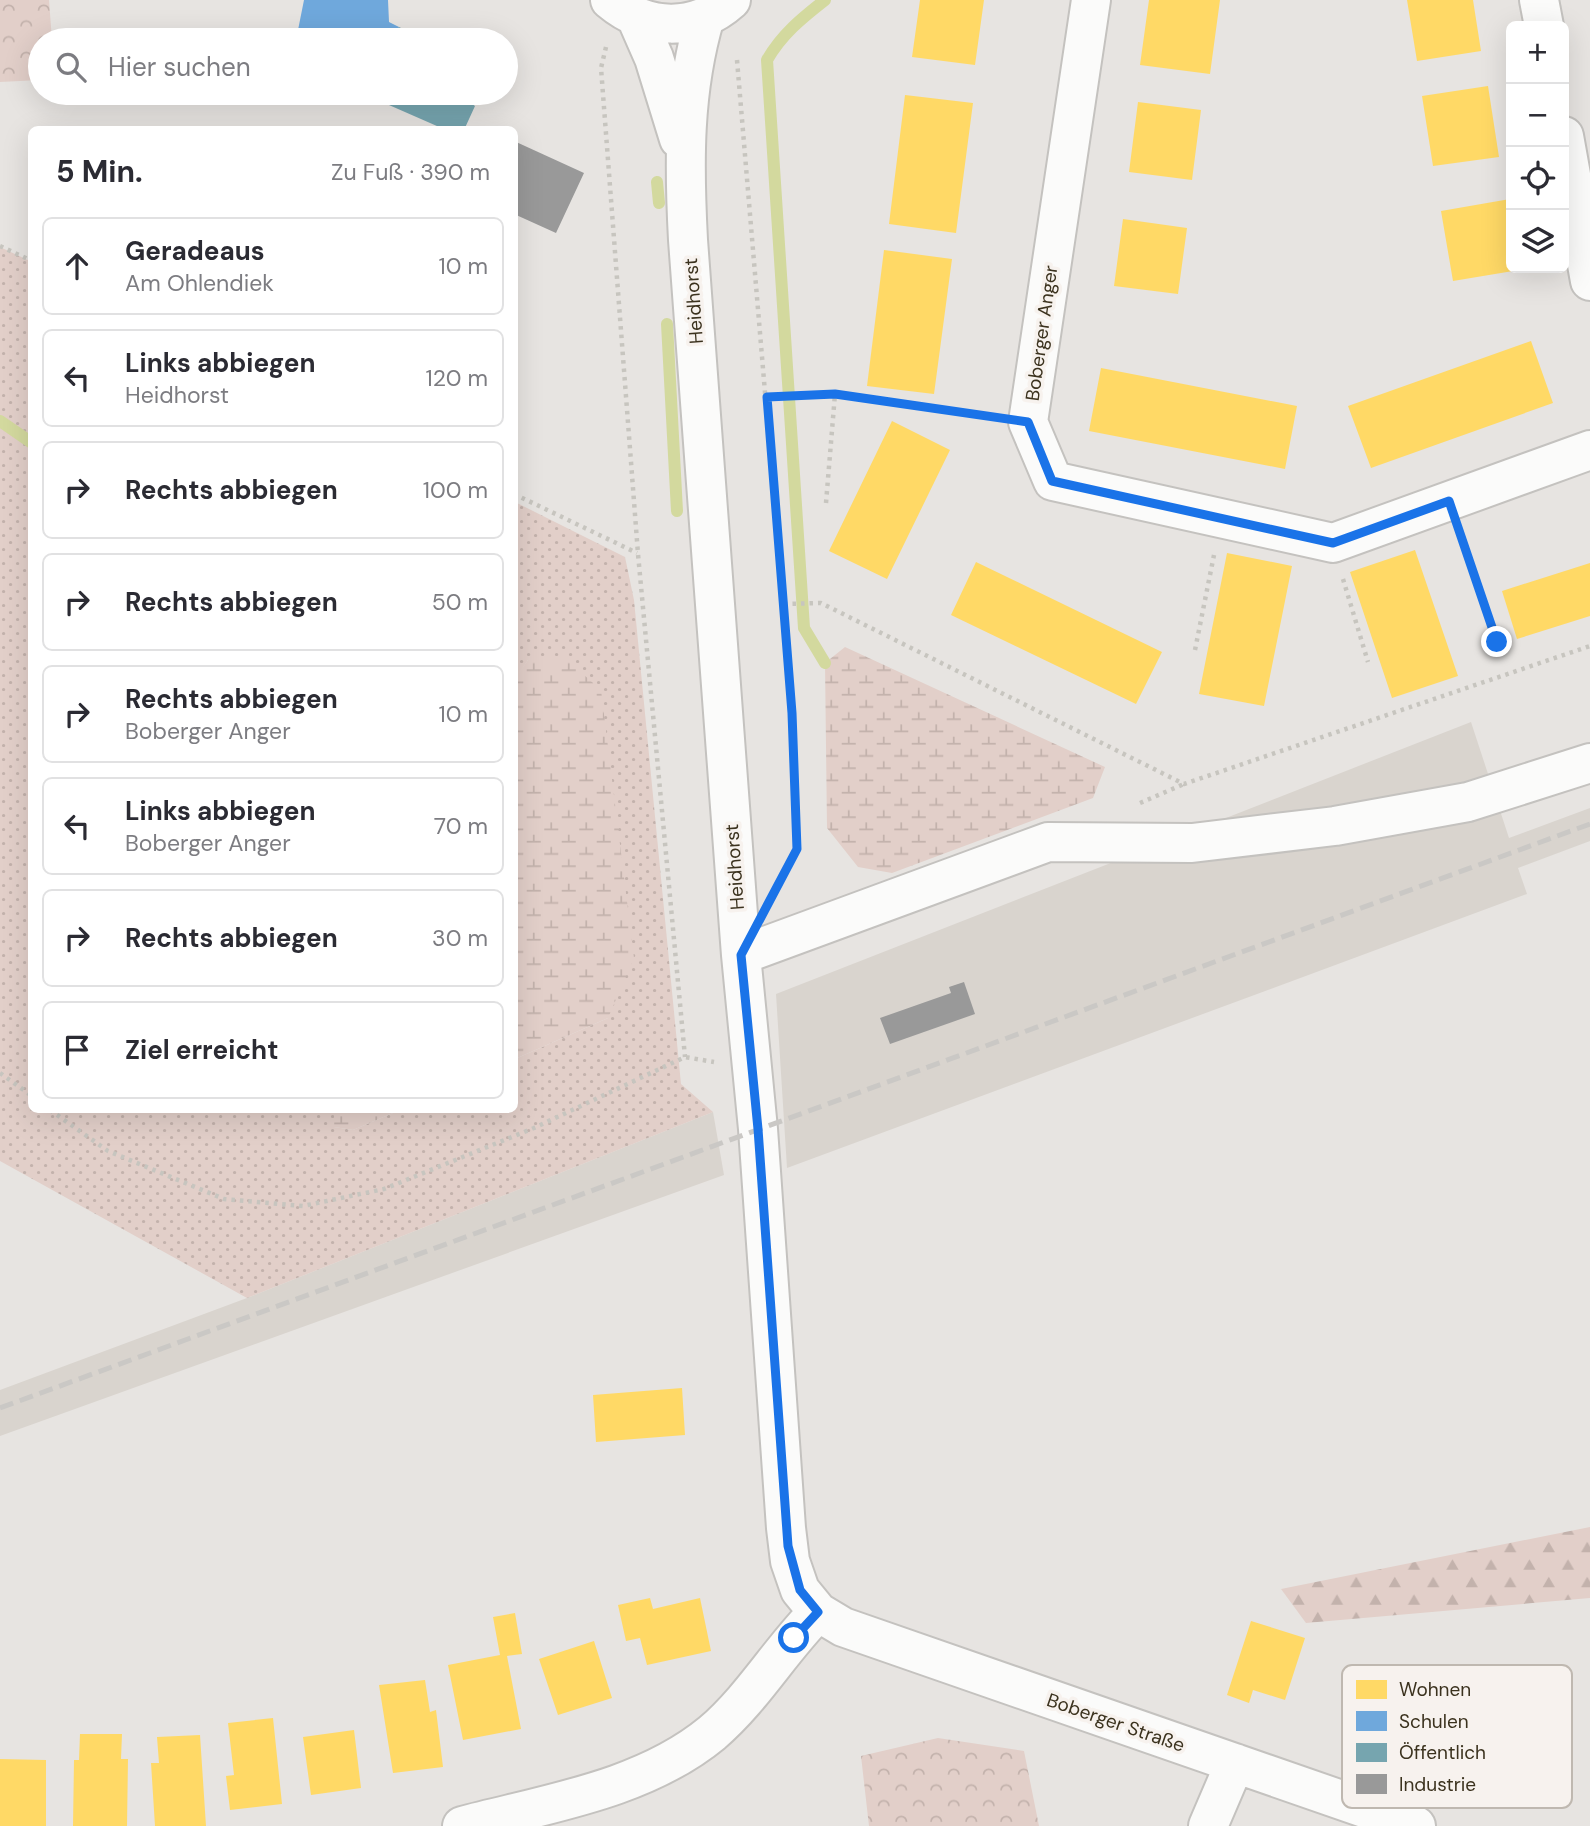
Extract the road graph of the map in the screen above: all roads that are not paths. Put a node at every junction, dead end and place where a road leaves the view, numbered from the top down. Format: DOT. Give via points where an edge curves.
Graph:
graph roads {
  1 [pos="1091,0"];
  2 [pos="1539,0"];
  3 [pos="623,8"];
  4 [pos="718,8"];
  5 [pos="1543,21"];
  6 [pos="1566,147"];
  7 [pos="683,154"];
  8 [pos="1590,281"];
  9 [pos="1590,450"];
  10 [pos="1590,763"];
  11 [pos="741,955"];
  12 [pos="818,1612"];
  13 [pos="1235,1763"];
  14 [pos="1342,1800"];
  15 [pos="1364,1808"];
  16 [pos="461,1826"];
  17 [pos="1209,1826"];
  18 [pos="1416,1826"];
  1 -- 9 [label="street, Boberger Anger" via="1028,422 1052,481 1333,543"];
  2 -- 5 [label="street"];
  3 -- 4 [label="street, Heidhorst" via="670,25"];
  3 -- 7 [label="street, Heidhorst" via="654,58"];
  4 -- 7 [label="street, Heidhorst" via="695,55"];
  6 -- 8 [label="street"];
  7 -- 11 [label="street, Heidhorst"];
  10 -- 11 [label="street" via="1468,802 1335,826 1192,843 1048,842"];
  11 -- 12 [label="street, Heidhorst" via="788,1546 800,1590"];
  12 -- 13 [label="street, Boberger Straße" via="843,1627"];
  12 -- 16 [label="street" via="733,1713 686,1752 610,1786"];
  13 -- 14 [label="street, Boberger Straße"];
  13 -- 17 [label="street"];
  15 -- 18 [label="street, Boberger Straße"];
}
